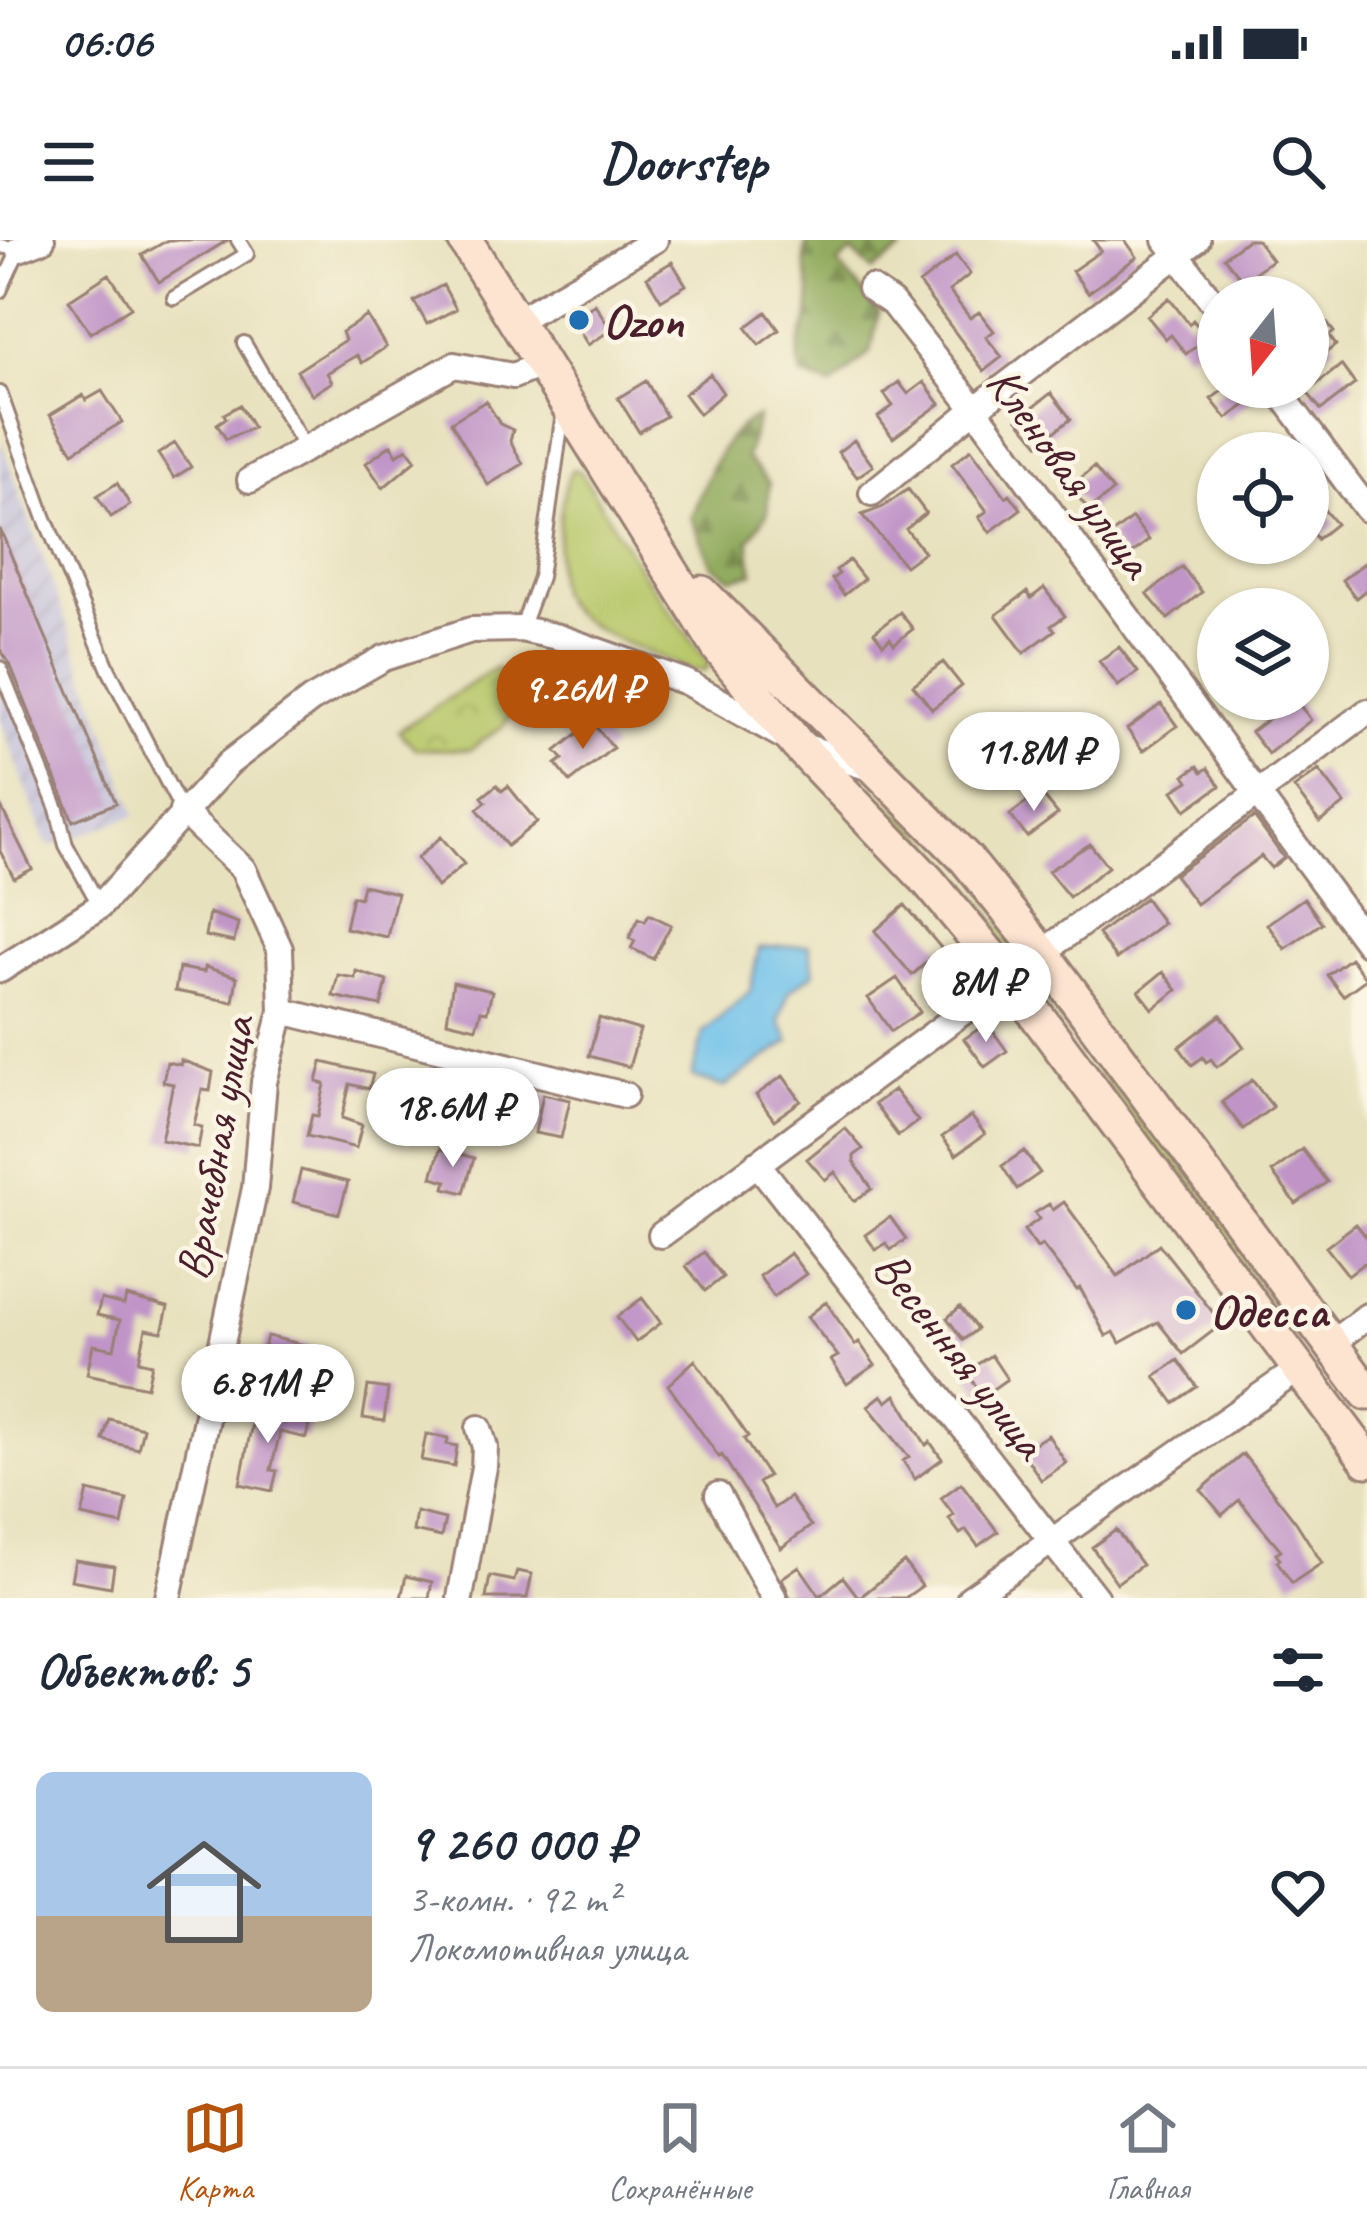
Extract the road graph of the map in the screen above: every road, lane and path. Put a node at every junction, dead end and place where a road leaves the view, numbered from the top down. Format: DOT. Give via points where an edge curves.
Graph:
graph roads {
  1 [pos="238,240"];
  2 [pos="465,240"];
  3 [pos="655,240"];
  4 [pos="20,245"];
  5 [pos="1180,245"];
  6 [pos="1198,276"];
  7 [pos="870,288"];
  8 [pos="0,291"];
  9 [pos="174,298"];
  10 [pos="516,321"];
  11 [pos="244,343"];
  12 [pos="543,364"];
  13 [pos="0,393"];
  14 [pos="564,399"];
  15 [pos="1292,408"];
  16 [pos="975,409"];
  17 [pos="305,448"];
  18 [pos="250,480"];
  19 [pos="872,493"];
  20 [pos="1367,509"];
  21 [pos="648,534"];
  22 [pos="521,629"];
  23 [pos="0,668"];
  24 [pos="1367,712"];
  25 [pos="797,744"];
  26 [pos="881,772"];
  27 [pos="1257,796"];
  28 [pos="182,811"];
  29 [pos="100,906"];
  30 [pos="1367,943"];
  31 [pos="1042,953"];
  32 [pos="0,970"];
  33 [pos="1009,978"];
  34 [pos="282,1011"];
  35 [pos="626,1095"];
  36 [pos="758,1163"];
  37 [pos="661,1234"];
  38 [pos="1367,1316"];
  39 [pos="1331,1344"];
  40 [pos="1299,1369"];
  41 [pos="1367,1394"];
  42 [pos="479,1428"];
  43 [pos="1367,1460"];
  44 [pos="718,1495"];
  45 [pos="1054,1540"];
  46 [pos="168,1598"];
  47 [pos="460,1598"];
  48 [pos="774,1598"];
  49 [pos="970,1598"];
  50 [pos="1096,1598"];
  1 -- 9 [label="lane" via="247,254"];
  2 -- 10 [label="main road"];
  3 -- 10 [label="street"];
  4 -- 8 [label="lane"];
  5 -- 6 [label="street"];
  5 -- 16 [label="street"];
  7 -- 16 [label="street, Кленовая улица" via="892,303"];
  10 -- 12 [label="main road"];
  11 -- 17 [label="lane"];
  12 -- 14 [label="main road"];
  12 -- 17 [label="street" via="513,376 454,365"];
  13 -- 28 [label="lane" via="110,670"];
  14 -- 21 [label="main road"];
  14 -- 22 [label="lane" via="540,577"];
  15 -- 20 [label="street"];
  16 -- 19 [label="street"];
  16 -- 27 [label="street, Кленовая улица"];
  17 -- 18 [label="street"];
  21 -- 25 [label="main road" via="719,648"];
  21 -- 26 [label="main road"];
  22 -- 25 [label="street" via="686,682"];
  22 -- 28 [label="street" via="471,630 384,658 311,700"];
  23 -- 29 [label="lane" via="66,845"];
  24 -- 27 [label="street"];
  25 -- 26 [label="street"];
  25 -- 33 [label="main road"];
  26 -- 31 [label="main road"];
  27 -- 30 [label="street, Кленовая улица"];
  27 -- 31 [label="street"];
  28 -- 29 [label="street"];
  28 -- 34 [label="street, Врачебная улица" via="243,869 280,949"];
  29 -- 32 [label="street"];
  31 -- 33 [label="main road"];
  31 -- 39 [label="main road"];
  33 -- 36 [label="street"];
  33 -- 40 [label="main road"];
  34 -- 35 [label="street"];
  34 -- 46 [label="street, Врачебная улица" via="264,1082 255,1188"];
  36 -- 37 [label="street"];
  36 -- 45 [label="street, Весенняя улица"];
  38 -- 39 [label="street"];
  39 -- 40 [label="main road"];
  39 -- 41 [label="main road"];
  40 -- 43 [label="main road"];
  40 -- 45 [label="street"];
  42 -- 47 [label="street" via="484,1467"];
  44 -- 48 [label="street"];
  45 -- 49 [label="street"];
  45 -- 50 [label="street, Весенняя улица"];
}
